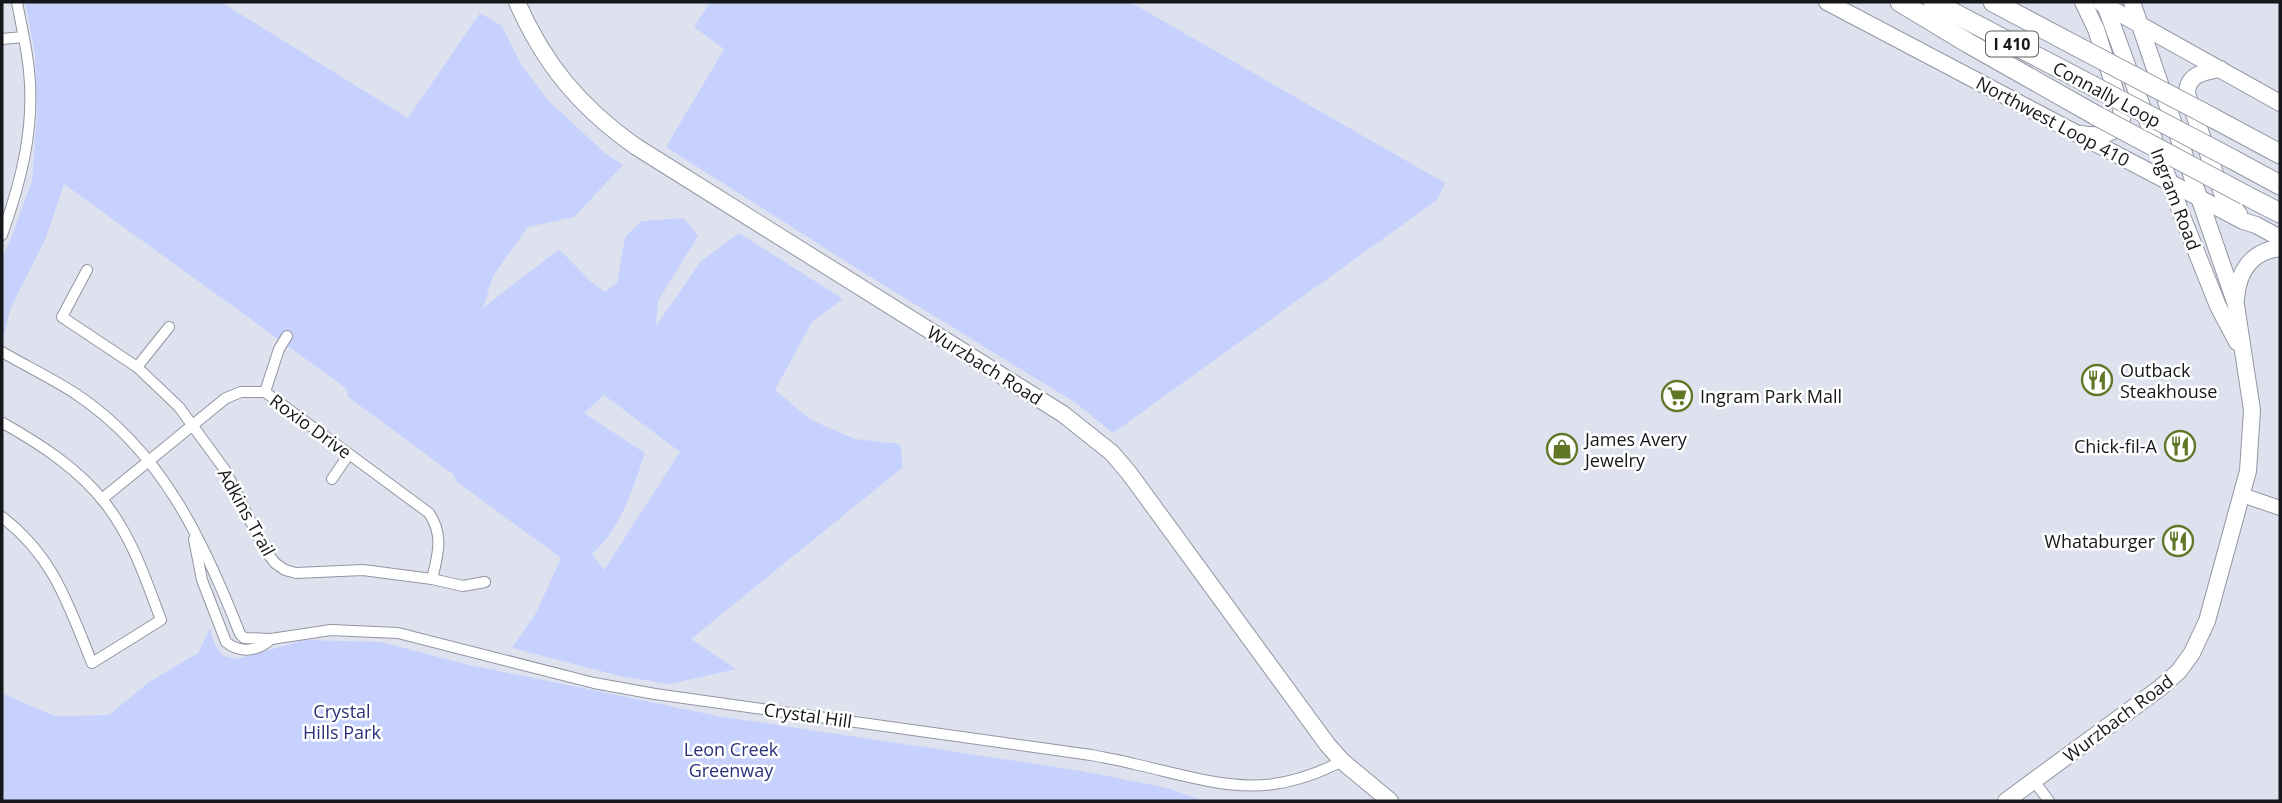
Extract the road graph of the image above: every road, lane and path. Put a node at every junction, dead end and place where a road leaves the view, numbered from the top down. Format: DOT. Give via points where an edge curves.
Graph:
graph roads {
  1 [pos="17,2"];
  2 [pos="517,2"];
  3 [pos="1827,2"];
  4 [pos="1900,2"];
  5 [pos="1933,2"];
  6 [pos="1993,2"];
  7 [pos="2082,2"];
  8 [pos="2132,2"];
  9 [pos="2103,3"];
  10 [pos="2140,24"];
  11 [pos="23,37"];
  12 [pos="2,39"];
  13 [pos="2220,69"];
  14 [pos="2280,103"];
  15 [pos="2075,132"];
  16 [pos="2280,153"];
  17 [pos="2168,182"];
  18 [pos="2280,185"];
  19 [pos="2200,198"];
  20 [pos="2280,213"];
  21 [pos="2256,225"];
  22 [pos="2,235"];
  23 [pos="2280,238"];
  24 [pos="2280,248"];
  25 [pos="87,270"];
  26 [pos="2236,305"];
  27 [pos="169,327"];
  28 [pos="287,336"];
  29 [pos="2,352"];
  30 [pos="2242,352"];
  31 [pos="137,367"];
  32 [pos="265,392"];
  33 [pos="2,424"];
  34 [pos="192,424"];
  35 [pos="349,454"];
  36 [pos="150,461"];
  37 [pos="332,479"];
  38 [pos="2242,495"];
  39 [pos="102,499"];
  40 [pos="2280,508"];
  41 [pos="2,517"];
  42 [pos="192,530"];
  43 [pos="432,579"];
  44 [pos="485,582"];
  45 [pos="271,639"];
  46 [pos="1342,761"];
  47 [pos="2034,781"];
  48 [pos="1390,801"];
  49 [pos="2006,801"];
  50 [pos="2049,801"];
  1 -- 11 [label="street"];
  2 -- 46 [label="main road, Wurzbach Road" via="559,76 607,126 1063,414 1112,453"];
  3 -- 15 [label="main road, Northwest Loop 410"];
  4 -- 20 [label="highway, bridge" via="2097,116"];
  5 -- 18 [label="highway, Connally Loop / I 410, bridge"];
  6 -- 16 [label="highway, Connally Loop / I 410, bridge"];
  7 -- 15 [label="main road" via="2096,29 2123,115 2119,127 2108,133"];
  8 -- 10 [label="main road, Ingram Road"];
  9 -- 10 [label="main road"];
  9 -- 17 [label="main road, Ingram Road"];
  10 -- 13 [label="main road"];
  10 -- 19 [label="main road, Ingram Road"];
  11 -- 12 [label="street"];
  11 -- 22 [label="street" via="29,71 29,120 24,166"];
  13 -- 14 [label="main road"];
  13 -- 21 [label="main road" via="2192,78 2187,98 2222,192 2237,212"];
  15 -- 17 [label="main road, Northwest Loop 410"];
  17 -- 19 [label="main road, Northwest Loop 410"];
  17 -- 30 [label="main road, Ingram Road" via="2218,306"];
  19 -- 21 [label="main road, Northwest Loop 410"];
  19 -- 26 [label="main road, Ingram Road"];
  21 -- 23 [label="main road, Northwest Loop 410"];
  24 -- 26 [label="main road" via="2263,252 2246,266 2238,282"];
  25 -- 31 [label="street, Adkins Trail" via="62,317"];
  26 -- 30 [label="main road, Ingram Road"];
  27 -- 31 [label="street"];
  28 -- 32 [label="street"];
  29 -- 36 [label="street" via="86,401"];
  30 -- 38 [label="main road, Ingram Road" via="2252,421"];
  31 -- 34 [label="street, Adkins Trail"];
  32 -- 34 [label="street, Roxio Drive" via="241,392 226,398"];
  32 -- 35 [label="street, Roxio Drive"];
  33 -- 39 [label="street" via="45,448"];
  34 -- 36 [label="street, Roxio Drive"];
  34 -- 43 [label="street, Adkins Trail" via="225,470 265,550 285,570 363,570"];
  35 -- 37 [label="street"];
  35 -- 43 [label="street, Roxio Drive" via="435,522 439,547"];
  36 -- 39 [label="street, Roxio Drive"];
  36 -- 42 [label="street"];
  38 -- 40 [label="street"];
  38 -- 47 [label="main road, Wurzbach Road" via="2211,609 2179,671"];
  39 -- 41 [label="street" via="134,552 161,620 92,663 51,569 33,544"];
  42 -- 45 [label="street, Crystal Hill" via="240,634"];
  42 -- 45 [label="street, Crystal Hill" via="202,580 223,638 232,647 245,650"];
  43 -- 44 [label="street, Adkins Trail" via="463,586"];
  45 -- 46 [label="street, Crystal Hill" via="331,630 398,633 594,683 1091,755 1235,790 1289,786"];
  46 -- 48 [label="main road, Wurzbach Road"];
  47 -- 49 [label="main road, Wurzbach Road"];
  47 -- 50 [label="street"];
}
